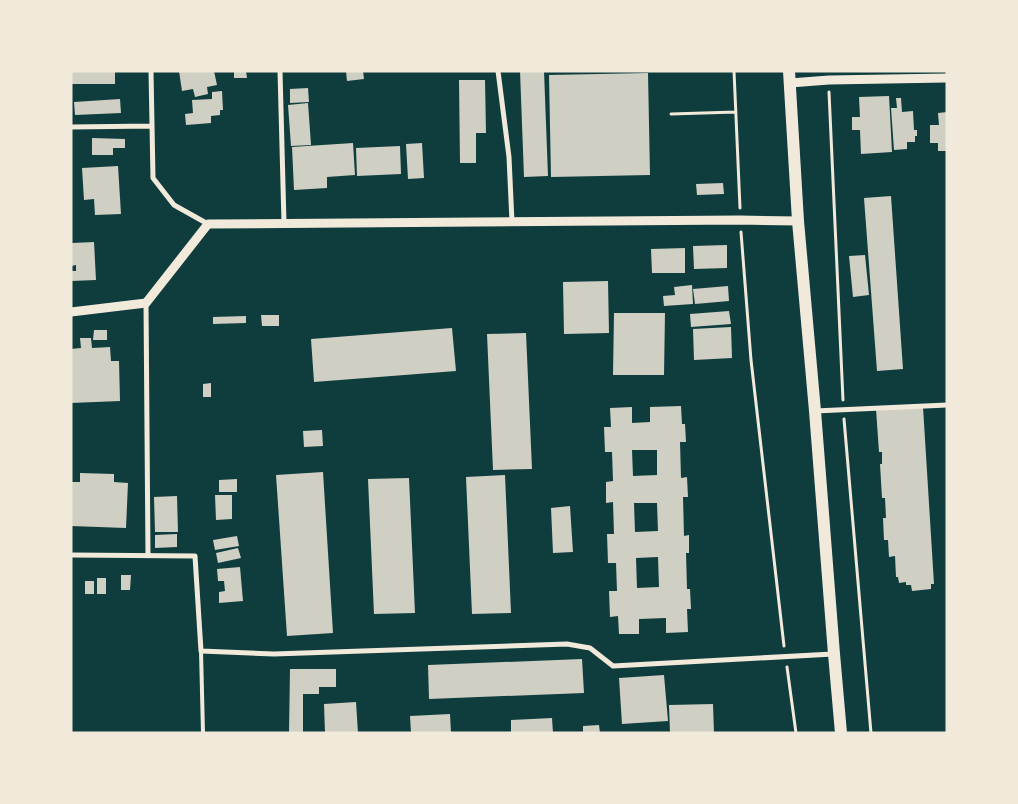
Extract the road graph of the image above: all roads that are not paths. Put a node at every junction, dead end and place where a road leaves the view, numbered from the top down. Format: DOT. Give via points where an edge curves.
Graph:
graph roads {
  1 [pos="152,71"];
  2 [pos="280,71"];
  3 [pos="498,71"];
  4 [pos="789,77"];
  5 [pos="947,78"];
  6 [pos="152,126"];
  7 [pos="71,127"];
  8 [pos="798,221"];
  9 [pos="512,222"];
  10 [pos="284,223"];
  11 [pos="208,224"];
  12 [pos="146,303"];
  13 [pos="71,312"];
  14 [pos="947,405"];
  15 [pos="815,411"];
  16 [pos="71,555"];
  17 [pos="148,556"];
  18 [pos="200,651"];
  19 [pos="834,654"];
  20 [pos="203,733"];
  21 [pos="841,733"];
  1 -- 6 [label="street"];
  2 -- 10 [label="street"];
  3 -- 9 [label="street" via="509,157"];
  4 -- 5 [label="street" via="828,80"];
  4 -- 8 [label="main road"];
  6 -- 7 [label="street"];
  6 -- 11 [label="street" via="153,178 174,205"];
  8 -- 9 [label="street"];
  8 -- 15 [label="main road"];
  9 -- 10 [label="street"];
  10 -- 11 [label="street"];
  11 -- 12 [label="street"];
  12 -- 13 [label="street"];
  12 -- 17 [label="street"];
  14 -- 15 [label="street"];
  15 -- 19 [label="main road"];
  16 -- 17 [label="street"];
  17 -- 18 [label="street" via="195,556"];
  18 -- 19 [label="street" via="274,654 567,644 590,648 613,666"];
  18 -- 20 [label="lane"];
  19 -- 21 [label="main road"];
}
